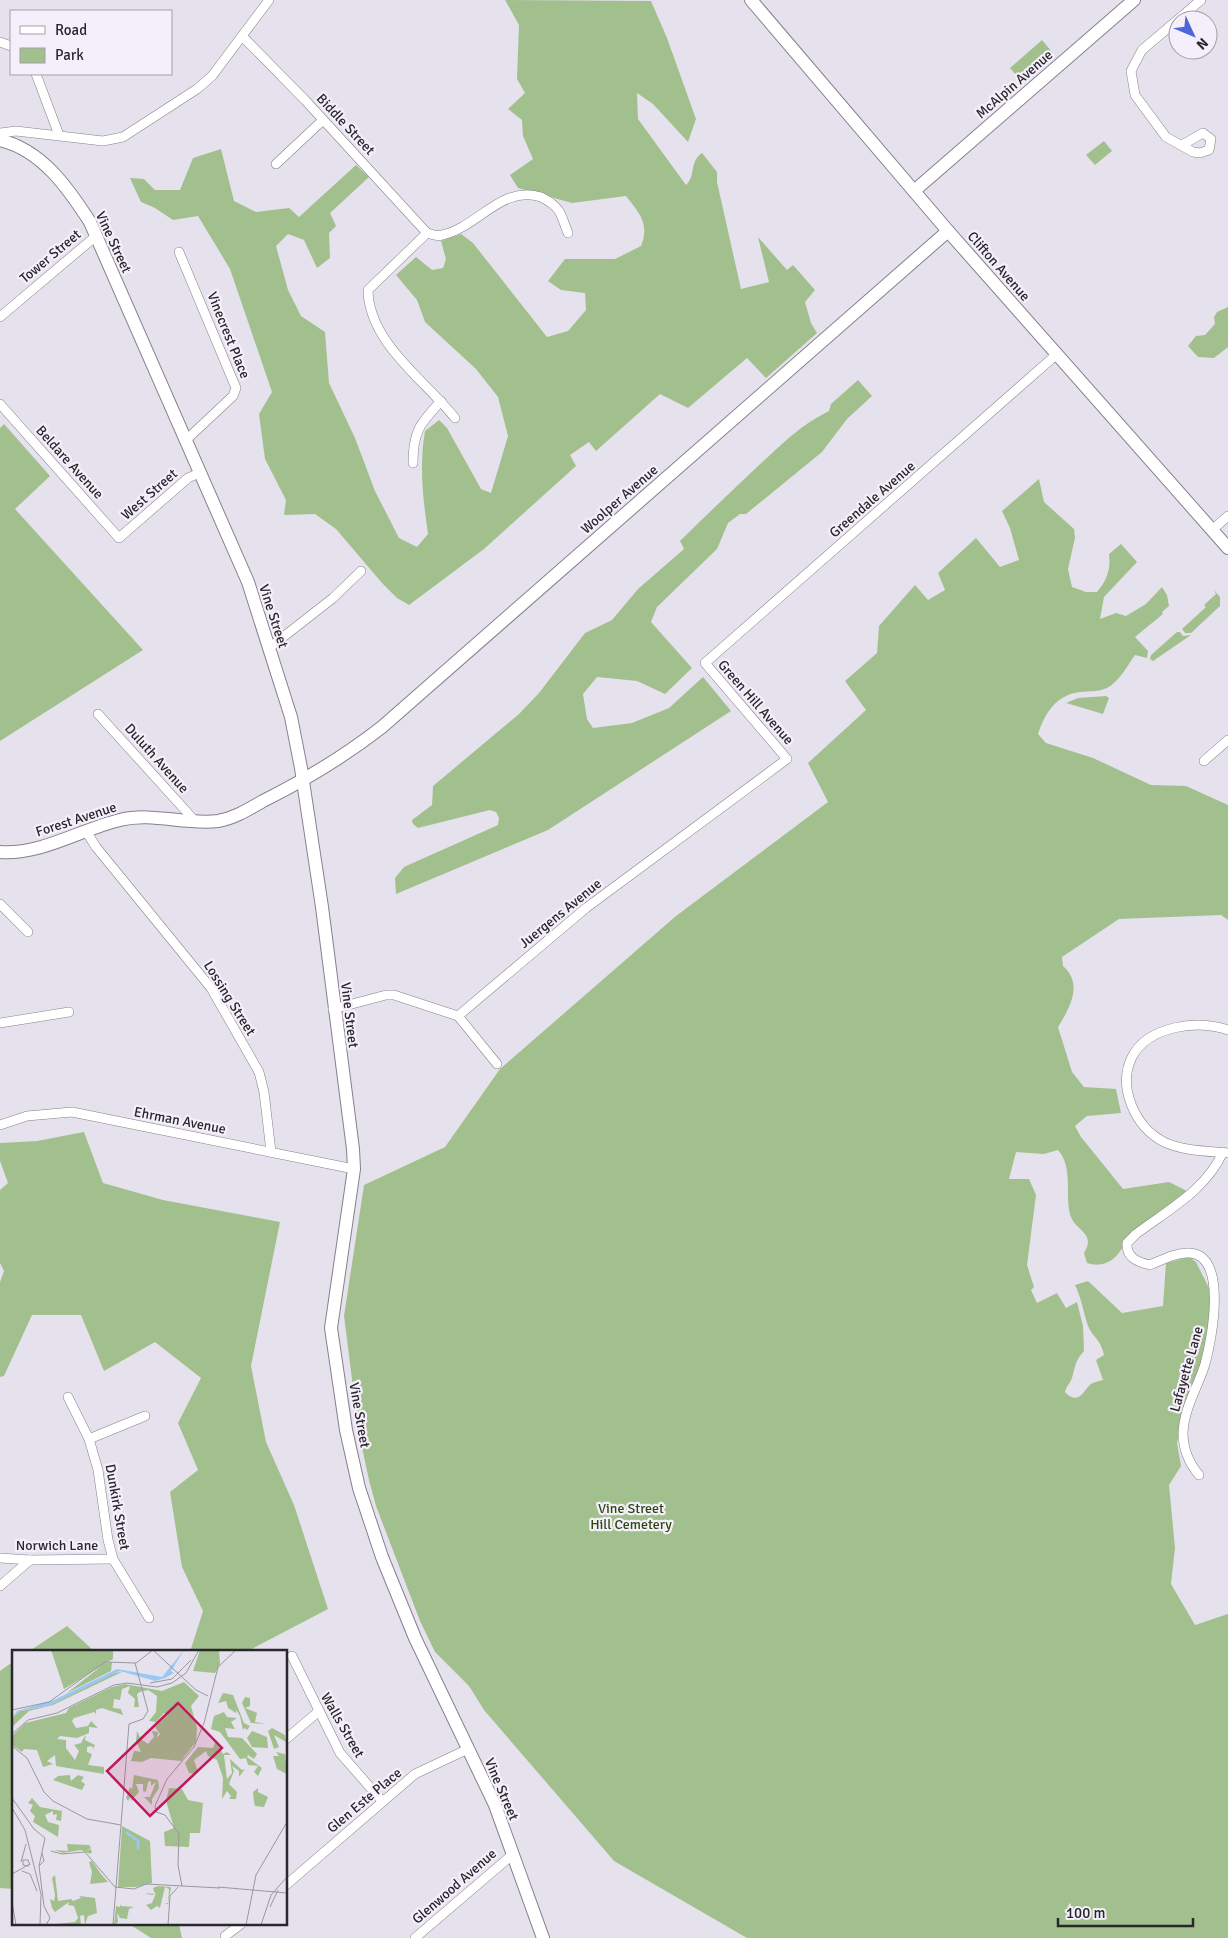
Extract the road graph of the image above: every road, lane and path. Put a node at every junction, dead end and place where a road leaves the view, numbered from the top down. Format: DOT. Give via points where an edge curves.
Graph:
graph roads {
  1 [pos="269,0"];
  2 [pos="751,0"];
  3 [pos="1134,0"];
  4 [pos="1201,0"];
  5 [pos="242,36"];
  6 [pos="36,75"];
  7 [pos="323,120"];
  8 [pos="0,133"];
  9 [pos="59,135"];
  10 [pos="0,140"];
  11 [pos="1182,145"];
  12 [pos="276,164"];
  13 [pos="914,191"];
  14 [pos="948,230"];
  15 [pos="427,233"];
  16 [pos="568,233"];
  17 [pos="96,236"];
  18 [pos="179,252"];
  19 [pos="0,317"];
  20 [pos="1057,354"];
  21 [pos="441,401"];
  22 [pos="0,404"];
  23 [pos="455,418"];
  24 [pos="185,441"];
  25 [pos="413,463"];
  26 [pos="199,473"];
  27 [pos="1228,516"];
  28 [pos="1212,530"];
  29 [pos="119,538"];
  30 [pos="1228,548"];
  31 [pos="361,571"];
  32 [pos="269,648"];
  33 [pos="705,664"];
  34 [pos="98,714"];
  35 [pos="1228,740"];
  36 [pos="787,759"];
  37 [pos="1204,762"];
  38 [pos="302,781"];
  39 [pos="195,821"];
  40 [pos="86,831"];
  41 [pos="0,852"];
  42 [pos="0,904"];
  43 [pos="28,932"];
  44 [pos="333,1009"];
  45 [pos="69,1012"];
  46 [pos="458,1016"];
  47 [pos="0,1023"];
  48 [pos="1228,1030"];
  49 [pos="497,1064"];
  50 [pos="0,1125"];
  51 [pos="272,1152"];
  52 [pos="1225,1152"];
  53 [pos="354,1169"];
  54 [pos="68,1397"];
  55 [pos="145,1416"];
  56 [pos="89,1439"];
  57 [pos="1199,1475"];
  58 [pos="0,1558"];
  59 [pos="113,1559"];
  60 [pos="30,1560"];
  61 [pos="0,1586"];
  62 [pos="149,1618"];
  63 [pos="292,1656"];
  64 [pos="318,1712"];
  65 [pos="288,1737"];
  66 [pos="468,1749"];
  67 [pos="382,1801"];
  68 [pos="512,1855"];
  69 [pos="288,1883"];
  70 [pos="238,1926"];
  71 [pos="225,1936"];
  72 [pos="415,1938"];
  73 [pos="543,1938"];
  1 -- 5 [label="street"];
  2 -- 13 [label="main road, Clifton Avenue"];
  3 -- 13 [label="main road, McAlpin Avenue"];
  4 -- 11 [label="street" via="1142,50 1131,71 1140,104 1166,137"];
  5 -- 7 [label="street, Biddle Street"];
  5 -- 9 [label="street" via="212,76 197,89 123,137 104,141"];
  6 -- 9 [label="street"];
  7 -- 12 [label="street"];
  7 -- 15 [label="street, Biddle Street"];
  8 -- 9 [label="street" via="16,131"];
  10 -- 17 [label="main road, Vine Street" via="18,147 49,168 78,204"];
  13 -- 14 [label="main road, Clifton Avenue"];
  14 -- 20 [label="main road, Clifton Avenue"];
  14 -- 38 [label="main road, Woolper Avenue" via="382,727"];
  15 -- 16 [label="street" via="440,236 451,233 496,205 529,193 546,199 558,210"];
  15 -- 21 [label="street" via="368,290 368,302 388,346"];
  17 -- 19 [label="street, Tower Street"];
  17 -- 24 [label="main road, Vine Street"];
  18 -- 24 [label="street, Vinecrest Place" via="236,388 233,396"];
  20 -- 28 [label="main road, Clifton Avenue"];
  20 -- 33 [label="street, Greendale Avenue"];
  21 -- 23 [label="street"];
  21 -- 25 [label="street" via="422,422 413,442"];
  22 -- 29 [label="street, Beldare Avenue"];
  24 -- 26 [label="main road, Vine Street"];
  26 -- 29 [label="street, West Street" via="188,478"];
  26 -- 32 [label="main road, Vine Street" via="248,582"];
  27 -- 28 [label="street"];
  28 -- 30 [label="main road, Clifton Avenue"];
  31 -- 32 [label="street" via="333,598"];
  32 -- 38 [label="main road, Vine Street" via="291,718"];
  33 -- 36 [label="street, Green Hill Avenue"];
  34 -- 39 [label="street, Duluth Avenue"];
  35 -- 37 [label="street"];
  36 -- 46 [label="street, Juergens Avenue" via="586,908"];
  38 -- 39 [label="main road, Forest Avenue" via="238,815"];
  38 -- 44 [label="main road, Vine Street" via="322,907"];
  39 -- 40 [label="main road, Forest Avenue" via="136,816"];
  40 -- 41 [label="main road, Forest Avenue" via="32,849"];
  40 -- 51 [label="street, Lossing Street" via="211,988 263,1083"];
  42 -- 43 [label="street"];
  44 -- 46 [label="street" via="394,995"];
  44 -- 53 [label="main road, Vine Street"];
  45 -- 47 [label="street"];
  46 -- 49 [label="street"];
  48 -- 52 [label="street" via="1188,1026 1157,1034 1132,1057 1127,1077 1131,1105 1154,1135 1178,1147"];
  50 -- 51 [label="street, Ehrman Avenue" via="27,1116 72,1112"];
  51 -- 53 [label="street, Ehrman Avenue"];
  52 -- 57 [label="street, Lafayette Lane" via="1200,1186 1127,1243 1132,1258 1150,1265 1175,1254 1197,1254 1208,1262 1214,1275 1213,1331 1183,1431 1186,1452"];
  53 -- 66 [label="main road, Vine Street" via="330,1318 346,1430 359,1488 382,1557 415,1638"];
  54 -- 56 [label="street, Dunkirk Street"];
  55 -- 56 [label="street"];
  56 -- 59 [label="street, Dunkirk Street" via="98,1470"];
  58 -- 60 [label="street, Norwich Lane"];
  59 -- 60 [label="street, Norwich Lane"];
  59 -- 62 [label="street, Dunkirk Street"];
  60 -- 61 [label="street"];
  63 -- 64 [label="street, Walls Street"];
  64 -- 65 [label="street"];
  64 -- 67 [label="street, Walls Street" via="340,1753"];
  66 -- 67 [label="street, Glen Este Place" via="415,1774"];
  66 -- 68 [label="main road, Vine Street" via="494,1804"];
  67 -- 69 [label="street, Glen Este Place"];
  68 -- 72 [label="street, Glenwood Avenue"];
  68 -- 73 [label="main road, Vine Street"];
  70 -- 71 [label="street"];
}
